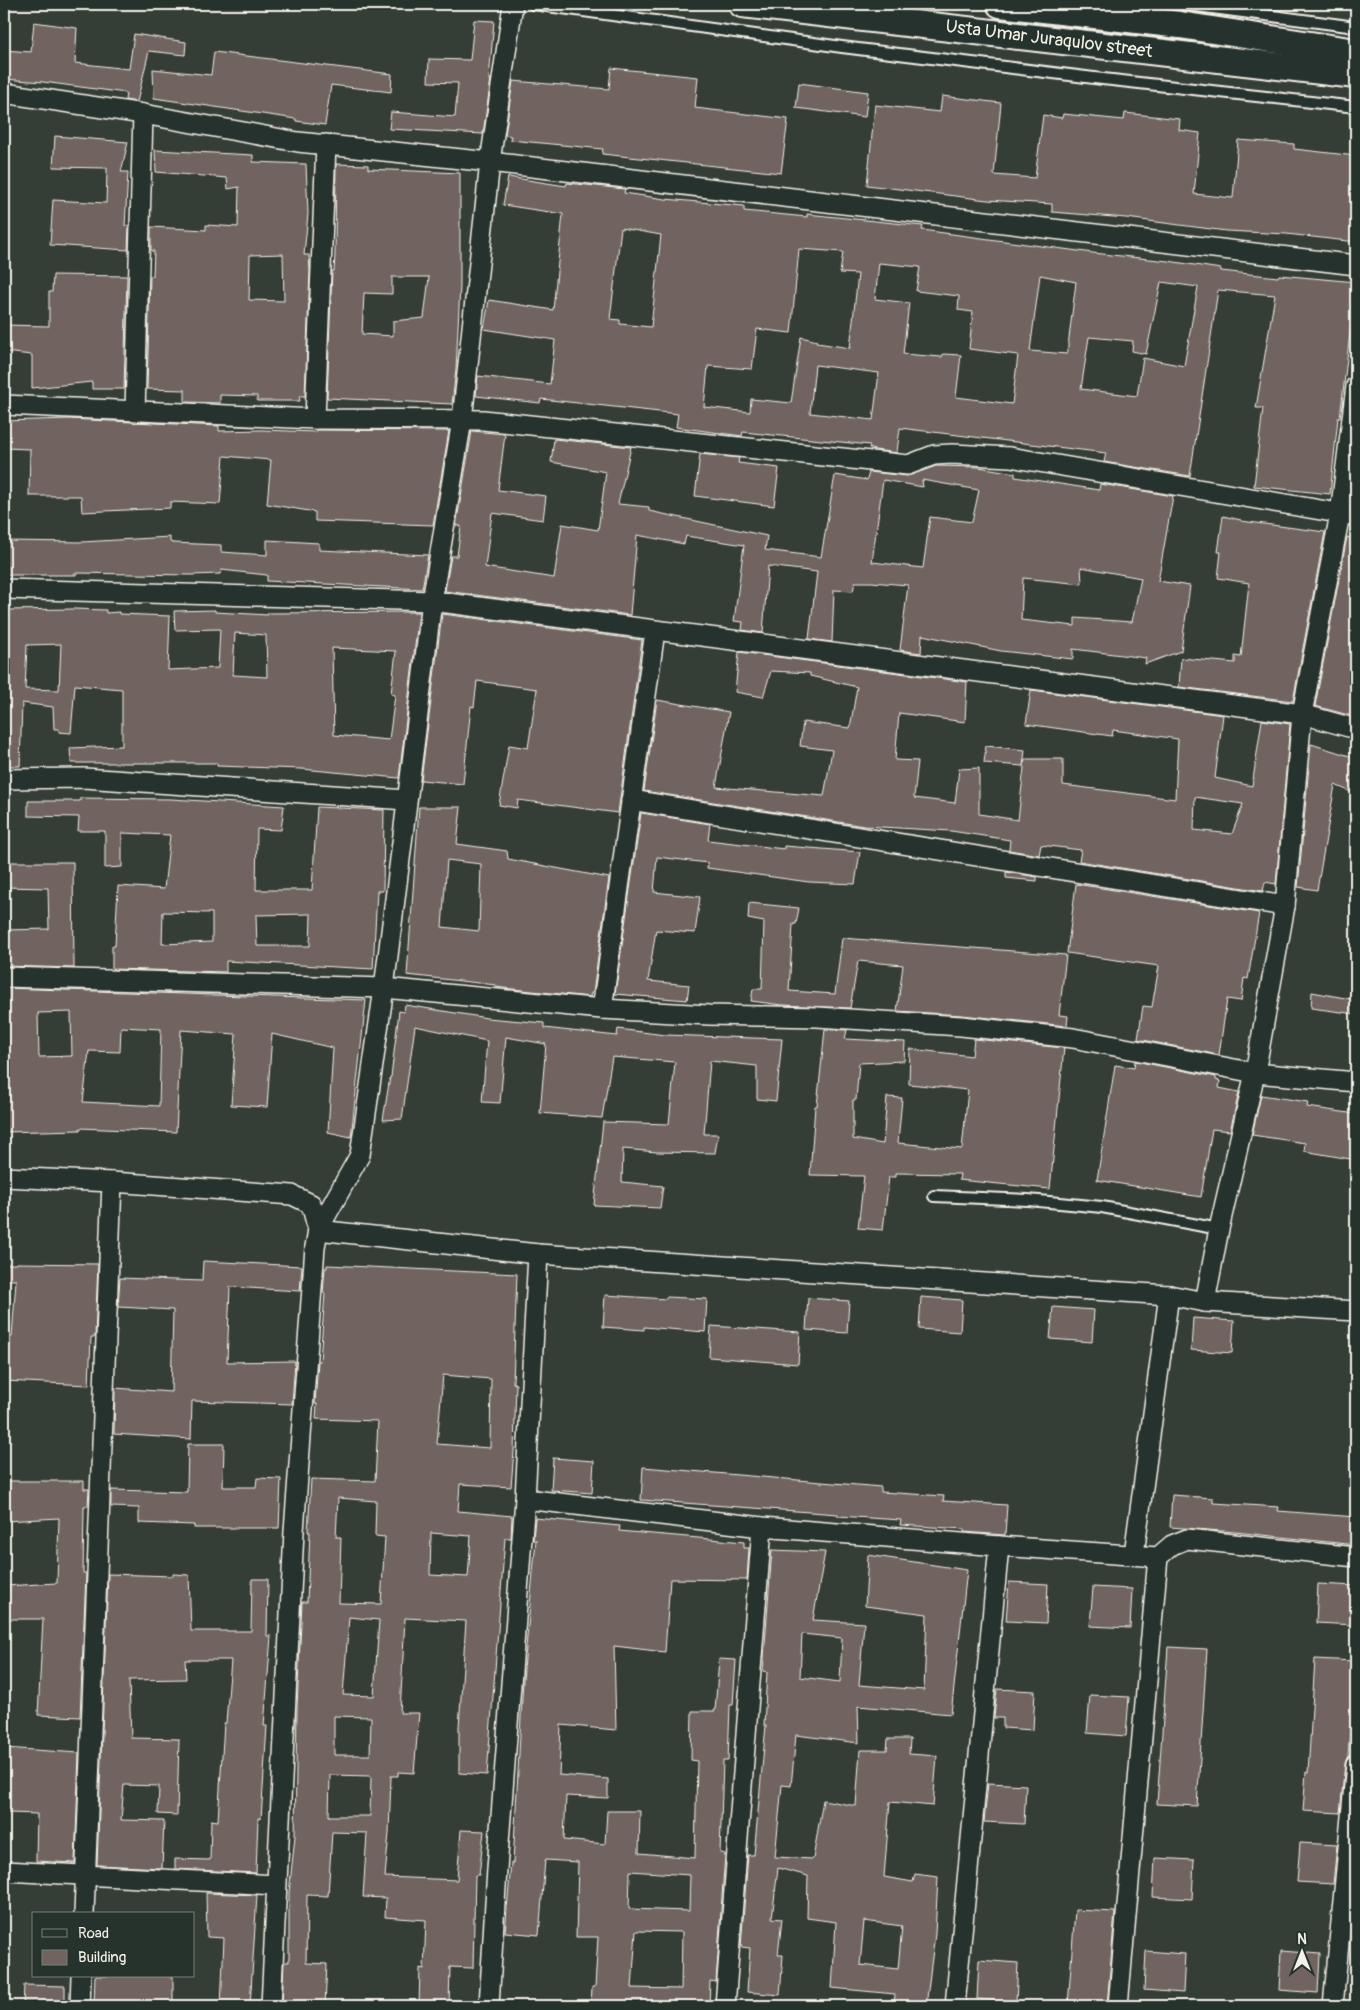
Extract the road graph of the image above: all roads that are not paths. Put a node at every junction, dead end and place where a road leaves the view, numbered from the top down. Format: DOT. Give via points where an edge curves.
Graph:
graph roads {
  1 [pos="513,4"];
  2 [pos="533,4"];
  3 [pos="742,4"];
  4 [pos="1000,4"];
  5 [pos="1182,4"];
  6 [pos="1356,27"];
  7 [pos="1356,52"];
  8 [pos="1356,75"];
  9 [pos="4,94"];
  10 [pos="1356,107"];
  11 [pos="143,114"];
  12 [pos="326,144"];
  13 [pos="490,162"];
  14 [pos="1356,265"];
  15 [pos="1356,386"];
  16 [pos="4,405"];
  17 [pos="135,412"];
  18 [pos="316,419"];
  19 [pos="462,420"];
  20 [pos="1348,515"];
  21 [pos="4,588"];
  22 [pos="432,601"];
  23 [pos="655,631"];
  24 [pos="1302,714"];
  25 [pos="1356,729"];
  26 [pos="4,779"];
  27 [pos="407,800"];
  28 [pos="631,800"];
  29 [pos="1285,906"];
  30 [pos="4,977"];
  31 [pos="384,988"];
  32 [pos="602,1009"];
  33 [pos="1255,1073"];
  34 [pos="1356,1082"];
  35 [pos="4,1177"];
  36 [pos="112,1182"];
  37 [pos="934,1196"];
  38 [pos="1219,1228"];
  39 [pos="318,1230"];
  40 [pos="538,1254"];
  41 [pos="1169,1295"];
  42 [pos="1205,1302"];
  43 [pos="1356,1311"];
  44 [pos="525,1499"];
  45 [pos="762,1527"];
  46 [pos="999,1546"];
  47 [pos="1134,1554"];
  48 [pos="1158,1557"];
  49 [pos="1356,1557"];
  50 [pos="1356,1764"];
  51 [pos="4,1871"];
  52 [pos="86,1876"];
  53 [pos="276,1885"];
  54 [pos="84,1912"];
  55 [pos="81,1978"];
  56 [pos="80,2006"];
  57 [pos="271,2006"];
  58 [pos="490,2006"];
  59 [pos="725,2006"];
  60 [pos="955,2006"];
  61 [pos="1118,2006"];
  62 [pos="1333,2006"];
  1 -- 13 [label="street"];
  2 -- 10 [label="lane" via="881,52"];
  3 -- 8 [label="main road, Usta Umar Juraqulov street"];
  4 -- 7 [label="main road, Usta Umar Juraqulov street" via="1180,25"];
  5 -- 6 [label="lane"];
  9 -- 11 [label="street"];
  11 -- 12 [label="street" via="298,142"];
  11 -- 17 [label="street"];
  12 -- 13 [label="street"];
  12 -- 18 [label="street"];
  13 -- 14 [label="street"];
  13 -- 19 [label="street"];
  15 -- 20 [label="street"];
  16 -- 17 [label="street"];
  17 -- 18 [label="street"];
  18 -- 19 [label="street"];
  19 -- 20 [label="street" via="908,465 934,455 1010,457"];
  19 -- 22 [label="street"];
  20 -- 24 [label="street"];
  21 -- 22 [label="street"];
  22 -- 23 [label="street"];
  22 -- 27 [label="street"];
  23 -- 24 [label="street"];
  23 -- 28 [label="street"];
  24 -- 25 [label="street"];
  24 -- 29 [label="street"];
  26 -- 27 [label="street" via="84,778"];
  27 -- 31 [label="street"];
  28 -- 29 [label="street"];
  28 -- 32 [label="street"];
  29 -- 33 [label="street"];
  30 -- 31 [label="street"];
  31 -- 32 [label="street"];
  31 -- 39 [label="street" via="360,1155"];
  32 -- 33 [label="street" via="961,1026 1073,1038"];
  33 -- 34 [label="street"];
  33 -- 38 [label="street"];
  35 -- 36 [label="street"];
  36 -- 39 [label="street" via="292,1195 311,1204"];
  36 -- 52 [label="street"];
  37 -- 38 [label="lane" via="1102,1207"];
  38 -- 42 [label="street"];
  39 -- 40 [label="street"];
  39 -- 53 [label="street" via="294,1531"];
  40 -- 41 [label="street"];
  40 -- 44 [label="street"];
  41 -- 42 [label="street"];
  41 -- 47 [label="street"];
  42 -- 43 [label="street"];
  44 -- 45 [label="street"];
  44 -- 58 [label="street"];
  45 -- 46 [label="street"];
  45 -- 59 [label="street"];
  46 -- 47 [label="street"];
  46 -- 60 [label="street"];
  47 -- 48 [label="street"];
  48 -- 49 [label="street" via="1172,1545 1187,1540"];
  48 -- 61 [label="street"];
  50 -- 62 [label="street"];
  51 -- 52 [label="street"];
  52 -- 53 [label="street"];
  52 -- 54 [label="street"];
  53 -- 57 [label="street"];
  55 -- 56 [label="street"];
}
